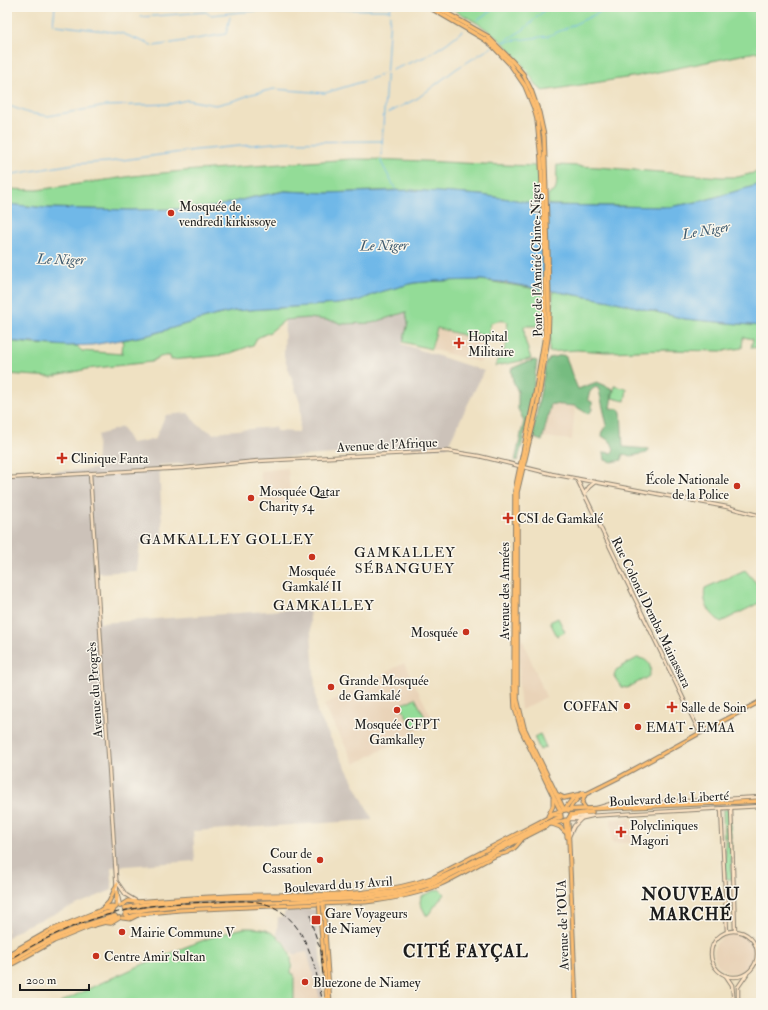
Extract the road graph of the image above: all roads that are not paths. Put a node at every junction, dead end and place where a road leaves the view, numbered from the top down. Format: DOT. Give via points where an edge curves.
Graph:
graph roads {
  1 [pos="429,7"];
  2 [pos="436,7"];
  3 [pos="465,25"];
  4 [pos="543,362"];
  5 [pos="522,466"];
  6 [pos="90,473"];
  7 [pos="7,478"];
  8 [pos="577,478"];
  9 [pos="586,480"];
  10 [pos="595,482"];
  11 [pos="582,489"];
  12 [pos="584,494"];
  13 [pos="761,516"];
  14 [pos="761,701"];
  15 [pos="700,733"];
  16 [pos="586,793"];
  17 [pos="554,794"];
  18 [pos="577,795"];
  19 [pos="761,798"];
  20 [pos="761,802"];
  21 [pos="761,806"];
  22 [pos="721,808"];
  23 [pos="731,808"];
  24 [pos="590,810"];
  25 [pos="562,813"];
  26 [pos="579,813"];
  27 [pos="593,815"];
  28 [pos="548,816"];
  29 [pos="569,817"];
  30 [pos="582,819"];
  31 [pos="542,822"];
  32 [pos="550,824"];
  33 [pos="524,836"];
  34 [pos="568,837"];
  35 [pos="117,882"];
  36 [pos="117,892"];
  37 [pos="137,902"];
  38 [pos="321,903"];
  39 [pos="330,903"];
  40 [pos="312,904"];
  41 [pos="104,907"];
  42 [pos="122,907"];
  43 [pos="115,909"];
  44 [pos="100,910"];
  45 [pos="322,911"];
  46 [pos="140,914"];
  47 [pos="120,916"];
  48 [pos="103,922"];
  49 [pos="735,931"];
  50 [pos="727,932"];
  51 [pos="7,954"];
  52 [pos="7,958"];
  53 [pos="7,964"];
  54 [pos="7,968"];
  55 [pos="750,971"];
  56 [pos="725,976"];
  57 [pos="328,1003"];
  58 [pos="576,1003"];
  59 [pos="734,1003"];
  60 [pos="738,1003"];
  1 -- 3 [label="highway"];
  2 -- 3 [label="highway"];
  3 -- 4 [label="highway, Pont de l'Amitié Chine-Niger" via="514,62 523,74 541,121 549,309 548,337"];
  4 -- 5 [label="highway, Avenue des Armées"];
  5 -- 6 [label="main road, Avenue de l'Afrique" via="456,452 433,451"];
  5 -- 8 [label="main road, Avenue de l'Afrique"];
  5 -- 17 [label="highway, Avenue des Armées" via="517,492 517,699 524,728"];
  6 -- 7 [label="main road, Avenue de l'Afrique"];
  6 -- 35 [label="main road, Avenue du Progrès"];
  8 -- 9 [label="main road, Avenue de l'Afrique"];
  8 -- 11 [label="main road, Rue Colonel Demba Mainassara"];
  9 -- 10 [label="main road, Avenue de l'Afrique"];
  9 -- 11 [label="main road"];
  10 -- 12 [label="main road"];
  10 -- 13 [label="main road, Avenue de l'Afrique" via="723,506"];
  11 -- 12 [label="main road, Rue Colonel Demba Mainassara"];
  12 -- 15 [label="main road, Rue Colonel Demba Mainassara"];
  14 -- 15 [label="main road"];
  15 -- 16 [label="main road"];
  16 -- 18 [label="main road"];
  16 -- 24 [label="main road" via="582,803"];
  16 -- 29 [label="main road" via="575,800"];
  17 -- 18 [label="highway" via="564,798"];
  17 -- 25 [label="highway, Avenue des Armées"];
  17 -- 28 [label="main road" via="553,806"];
  18 -- 25 [label="main road"];
  19 -- 24 [label="main road, Boulevard de la Liberté" via="634,804 617,802"];
  20 -- 24 [label="highway, Boulevard de la Liberté"];
  20 -- 26 [label="highway, Boulevard de la Liberté"];
  21 -- 23 [label="main road, Boulevard de la Liberté"];
  22 -- 23 [label="main road, Boulevard de la Liberté"];
  22 -- 27 [label="main road, Boulevard de la Liberté"];
  22 -- 50 [label="main road"];
  23 -- 49 [label="main road"];
  24 -- 26 [label="main road, Boulevard de la Liberté"];
  24 -- 29 [label="highway, Boulevard de la Liberté"];
  25 -- 28 [label="main road, Boulevard du 15 Avril" via="555,812"];
  25 -- 29 [label="highway"];
  25 -- 29 [label="highway"];
  25 -- 31 [label="highway, Boulevard du 15 Avril"];
  26 -- 29 [label="highway, Boulevard de la Liberté"];
  27 -- 29 [label="main road, Boulevard de la Liberté"];
  27 -- 30 [label="main road, Boulevard de la Liberté"];
  28 -- 31 [label="main road, Boulevard du 15 Avril"];
  29 -- 30 [label="main road, Boulevard de la Liberté"];
  29 -- 32 [label="highway, Boulevard du 15 Avril"];
  29 -- 34 [label="main road, Avenue de l'OUA"];
  30 -- 34 [label="main road" via="574,826"];
  31 -- 37 [label="main road, Boulevard du 15 Avril" via="440,874 386,890"];
  31 -- 42 [label="highway, Boulevard du 15 Avril" via="436,879 391,892 175,901"];
  32 -- 33 [label="highway, Boulevard du 15 Avril"];
  32 -- 34 [label="main road" via="560,827"];
  33 -- 39 [label="main road, Boulevard du 15 Avril" via="513,851 497,855 430,888 381,900"];
  33 -- 47 [label="highway, Boulevard du 15 Avril" via="441,881 393,894 370,898 166,907"];
  34 -- 58 [label="main road, Avenue de l'OUA"];
  35 -- 36 [label="main road, Avenue du Progrès"];
  35 -- 37 [label="main road" via="126,895"];
  35 -- 41 [label="main road" via="111,898"];
  36 -- 42 [label="main road, Avenue du Progrès"];
  36 -- 43 [label="highway"];
  37 -- 42 [label="highway" via="128,901"];
  38 -- 39 [label="main road, Boulevard du 15 Avril"];
  38 -- 40 [label="main road, Boulevard du 15 Avril"];
  38 -- 45 [label="main road"];
  39 -- 45 [label="main road"];
  40 -- 45 [label="main road"];
  40 -- 46 [label="main road, Boulevard du 15 Avril"];
  41 -- 43 [label="main road"];
  41 -- 44 [label="main road"];
  42 -- 43 [label="highway"];
  42 -- 47 [label="highway"];
  43 -- 44 [label="highway"];
  43 -- 47 [label="highway"];
  43 -- 52 [label="highway" via="52,933"];
  44 -- 51 [label="main road" via="49,931"];
  45 -- 57 [label="main road"];
  46 -- 47 [label="highway"];
  47 -- 48 [label="highway" via="111,923"];
  47 -- 53 [label="highway, Boulevard du 15 Avril" via="81,926 51,939"];
  48 -- 54 [label="main road" via="54,941"];
  49 -- 50 [label="main road"];
  49 -- 55 [label="main road" via="747,935 756,945 756,960"];
  50 -- 56 [label="main road" via="720,935 711,952 714,967"];
  55 -- 56 [label="main road" via="743,976"];
  55 -- 60 [label="main road" via="738,987"];
  56 -- 59 [label="main road" via="732,985"];
}
